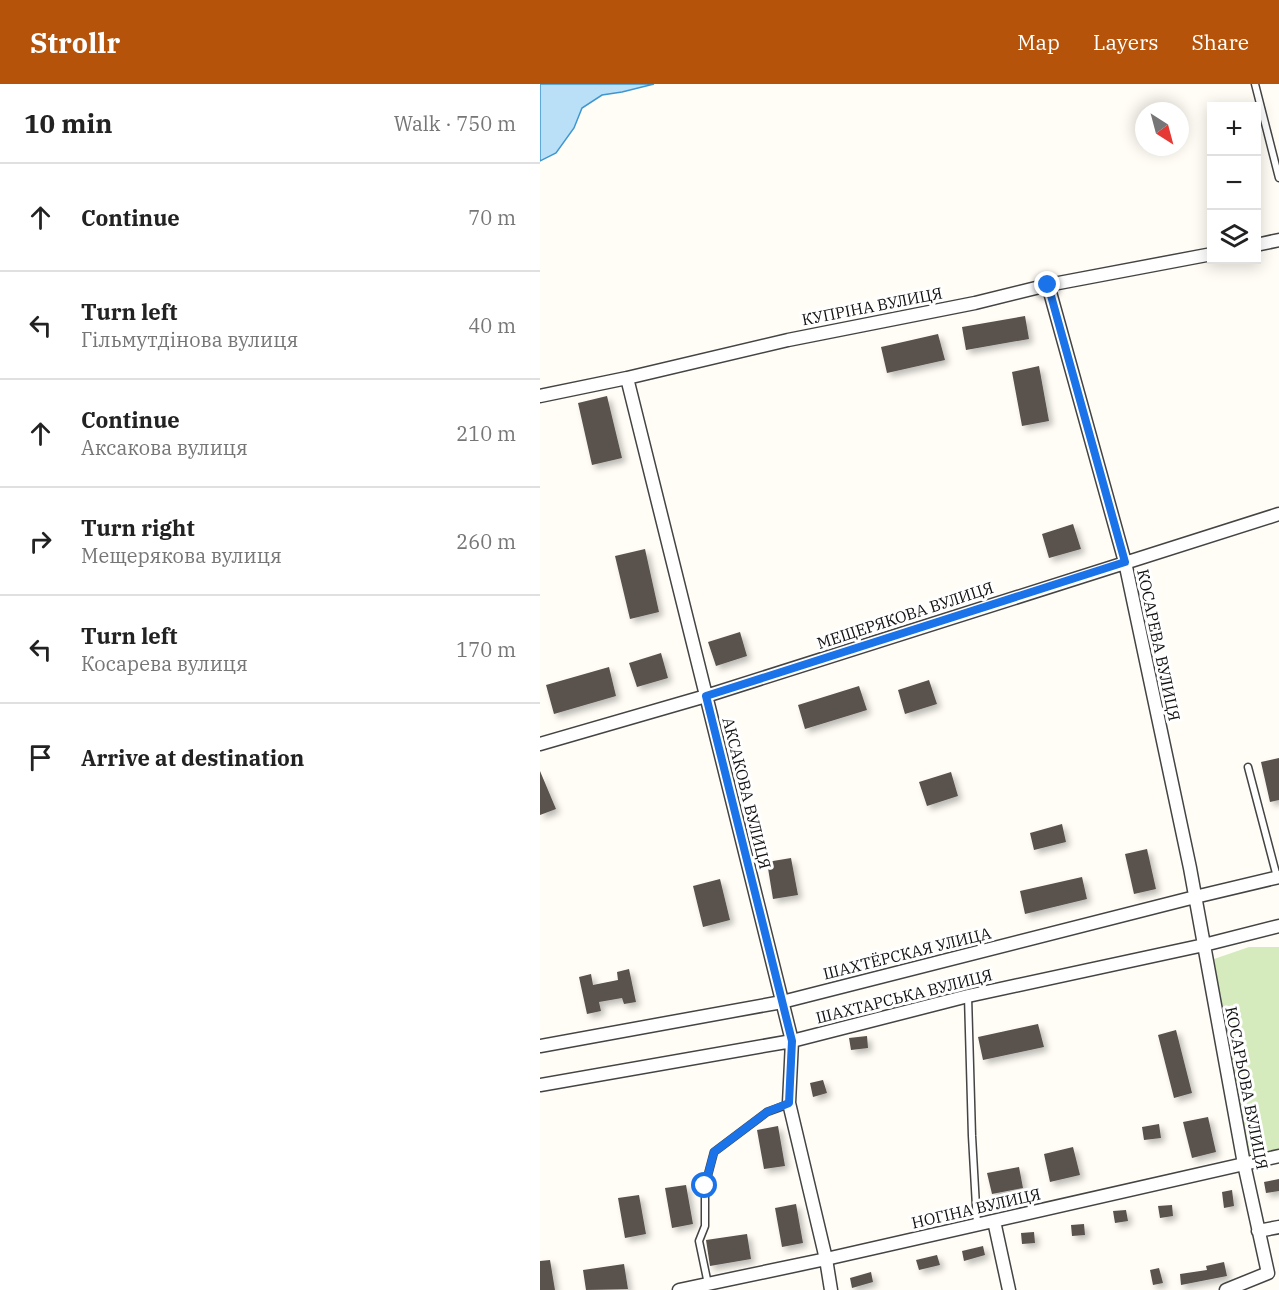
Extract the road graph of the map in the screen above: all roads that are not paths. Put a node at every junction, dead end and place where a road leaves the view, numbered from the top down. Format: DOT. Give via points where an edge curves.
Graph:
graph roads {
  1 [pos="1255,84"];
  2 [pos="1279,178"];
  3 [pos="1279,240"];
  4 [pos="1261,244"];
  5 [pos="1207,255"];
  6 [pos="1048,285"];
  7 [pos="627,378"];
  8 [pos="540,396"];
  9 [pos="1279,514"];
  10 [pos="1125,562"];
  11 [pos="706,696"];
  12 [pos="540,744"];
  13 [pos="1248,767"];
  14 [pos="1278,877"];
  15 [pos="1195,897"];
  16 [pos="1279,926"];
  17 [pos="1204,945"];
  18 [pos="968,996"];
  19 [pos="782,1002"];
  20 [pos="792,1041"];
  21 [pos="540,1046"];
  22 [pos="540,1085"];
  23 [pos="789,1103"];
  24 [pos="1279,1156"];
  25 [pos="1244,1164"];
  26 [pos="994,1221"];
  27 [pos="977,1224"];
  28 [pos="1279,1227"];
  29 [pos="1258,1231"];
  30 [pos="826,1258"];
  31 [pos="708,1284"];
  32 [pos="680,1290"];
  33 [pos="831,1290"];
  34 [pos="1009,1290"];
  35 [pos="1226,1290"];
  1 -- 2 [label="lane"];
  3 -- 4 [label="street"];
  5 -- 6 [label="street, КУПРІНА ВУЛИЦЯ"];
  6 -- 7 [label="street, КУПРІНА ВУЛИЦЯ"];
  6 -- 10 [label="street, КОСАРЕВА ВУЛИЦЯ"];
  7 -- 8 [label="street, КУПРІНА ВУЛИЦЯ"];
  7 -- 11 [label="street, АКСАКОВА ВУЛИЦЯ"];
  9 -- 10 [label="street, МЕЩЕРЯКОВА ВУЛИЦЯ"];
  10 -- 11 [label="street, МЕЩЕРЯКОВА ВУЛИЦЯ"];
  10 -- 15 [label="street, КОСАРЕВА ВУЛИЦЯ"];
  11 -- 12 [label="street, МЕЩЕРЯКОВА ВУЛИЦЯ"];
  11 -- 19 [label="street, АКСАКОВА ВУЛИЦЯ"];
  13 -- 14 [label="lane"];
  14 -- 15 [label="street, ШАХТЁРСКАЯ УЛИЦА"];
  15 -- 17 [label="street, КОСАРЕВА ВУЛИЦЯ"];
  15 -- 19 [label="street, ШАХТЁРСКАЯ УЛИЦА"];
  16 -- 17 [label="street, ШАХТАРСЬКА ВУЛИЦЯ"];
  17 -- 18 [label="street, ШАХТАРСЬКА ВУЛИЦЯ"];
  17 -- 25 [label="street, КОСАРЬОВА ВУЛИЦЯ"];
  18 -- 20 [label="street, ШАХТАРСЬКА ВУЛИЦЯ"];
  18 -- 27 [label="lane"];
  19 -- 20 [label="street, АКСАКОВА ВУЛИЦЯ"];
  19 -- 21 [label="street, ШАХТЁРСКАЯ УЛИЦА"];
  20 -- 22 [label="street, ШАХТАРСЬКА ВУЛИЦЯ"];
  20 -- 23 [label="street, АКСАКОВА ВУЛИЦЯ"];
  23 -- 30 [label="street, АКСАКОВА ВУЛИЦЯ"];
  23 -- 31 [label="lane" via="767,1112 714,1152 705,1186 705,1226 699,1241"];
  24 -- 25 [label="street, НОГІНА ВУЛИЦЯ"];
  25 -- 26 [label="street, НОГІНА ВУЛИЦЯ"];
  25 -- 29 [label="street, КОСАРЬОВА ВУЛИЦЯ"];
  26 -- 27 [label="street, НОГІНА ВУЛИЦЯ"];
  26 -- 34 [label="street"];
  27 -- 30 [label="street, НОГІНА ВУЛИЦЯ"];
  28 -- 29 [label="street"];
  29 -- 35 [label="street, КОСАРЬОВА ВУЛИЦЯ" via="1268,1273"];
  30 -- 31 [label="street, НОГІНА ВУЛИЦЯ"];
  30 -- 33 [label="street, АКСАКОВА ВУЛИЦЯ"];
  31 -- 32 [label="street, НОГІНА ВУЛИЦЯ"];
}
